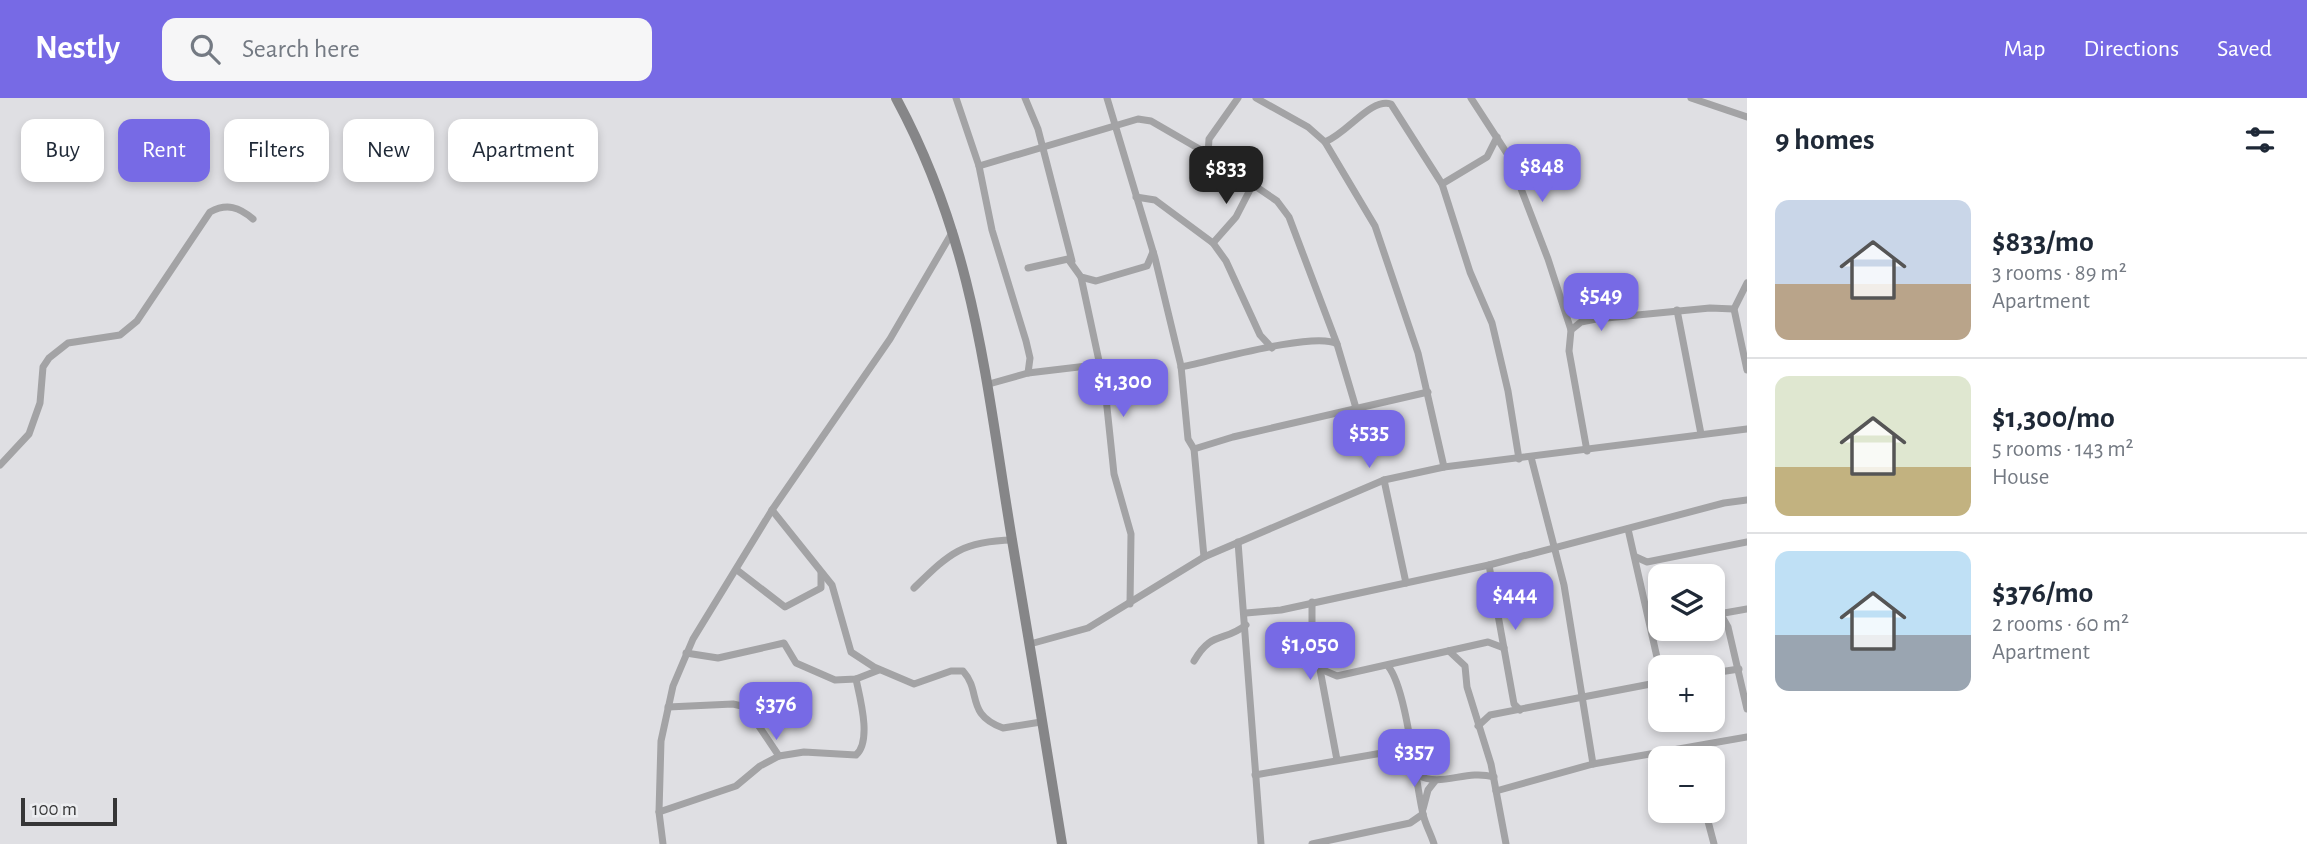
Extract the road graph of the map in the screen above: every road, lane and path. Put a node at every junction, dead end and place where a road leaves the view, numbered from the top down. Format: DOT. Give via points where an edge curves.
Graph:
graph roads {
  1 [pos="896,98"];
  2 [pos="956,98"];
  3 [pos="1107,98"];
  4 [pos="1237,98"];
  5 [pos="1256,98"];
  6 [pos="1471,98"];
  7 [pos="1691,98"];
  8 [pos="1024,99"];
  9 [pos="1375,100"];
  10 [pos="1710,102"];
  11 [pos="1747,117"];
  12 [pos="1114,125"];
  13 [pos="1497,137"];
  14 [pos="1209,139"];
  15 [pos="1325,142"];
  16 [pos="1194,145"];
  17 [pos="1042,148"];
  18 [pos="1208,154"];
  19 [pos="979,166"];
  20 [pos="1253,184"];
  21 [pos="1442,184"];
  22 [pos="1136,197"];
  23 [pos="253,219"];
  24 [pos="953,231"];
  25 [pos="1213,243"];
  26 [pos="1153,252"];
  27 [pos="1072,261"];
  28 [pos="1028,268"];
  29 [pos="1081,277"];
  30 [pos="1747,283"];
  31 [pos="1734,309"];
  32 [pos="1677,310"];
  33 [pos="1570,330"];
  34 [pos="1338,344"];
  35 [pos="1745,345"];
  36 [pos="1272,348"];
  37 [pos="1195,364"];
  38 [pos="1181,367"];
  39 [pos="1747,370"];
  40 [pos="1028,373"];
  41 [pos="1182,376"];
  42 [pos="1104,379"];
  43 [pos="989,384"];
  44 [pos="1428,392"];
  45 [pos="1356,408"];
  46 [pos="1747,429"];
  47 [pos="1701,434"];
  48 [pos="1194,449"];
  49 [pos="1587,451"];
  50 [pos="1531,457"];
  51 [pos="1519,459"];
  52 [pos="0,465"];
  53 [pos="1444,467"];
  54 [pos="1384,480"];
  55 [pos="1747,500"];
  56 [pos="772,510"];
  57 [pos="1628,529"];
  58 [pos="1013,540"];
  59 [pos="1238,542"];
  60 [pos="1747,542"];
  61 [pos="1555,548"];
  62 [pos="1636,556"];
  63 [pos="1203,557"];
  64 [pos="1489,565"];
  65 [pos="737,570"];
  66 [pos="821,571"];
  67 [pos="1406,583"];
  68 [pos="914,589"];
  69 [pos="1312,602"];
  70 [pos="1130,604"];
  71 [pos="1747,609"];
  72 [pos="1246,613"];
  73 [pos="1725,613"];
  74 [pos="1648,619"];
  75 [pos="1725,623"];
  76 [pos="1247,625"];
  77 [pos="1500,628"];
  78 [pos="1488,642"];
  79 [pos="1030,644"];
  80 [pos="1464,647"];
  81 [pos="1504,649"];
  82 [pos="1449,651"];
  83 [pos="686,653"];
  84 [pos="1194,661"];
  85 [pos="1462,661"];
  86 [pos="1388,666"];
  87 [pos="1739,669"];
  88 [pos="879,670"];
  89 [pos="1322,670"];
  90 [pos="1725,671"];
  91 [pos="1337,676"];
  92 [pos="856,679"];
  93 [pos="1324,685"];
  94 [pos="1648,685"];
  95 [pos="1583,699"];
  96 [pos="668,707"];
  97 [pos="1747,709"];
  98 [pos="1520,710"];
  99 [pos="1041,722"];
  100 [pos="1478,726"];
  101 [pos="1747,737"];
  102 [pos="1700,746"];
  103 [pos="1411,748"];
  104 [pos="1648,755"];
  105 [pos="779,756"];
  106 [pos="1337,760"];
  107 [pos="1593,764"];
  108 [pos="1255,775"];
  109 [pos="1416,775"];
  110 [pos="1493,777"];
  111 [pos="1435,781"];
  112 [pos="1496,791"];
  113 [pos="659,812"];
  114 [pos="1422,813"];
  115 [pos="1708,823"];
  116 [pos="1368,833"];
  117 [pos="1348,837"];
  118 [pos="663,844"];
  119 [pos="1062,844"];
  120 [pos="1261,844"];
  121 [pos="1312,844"];
  122 [pos="1355,844"];
  123 [pos="1361,844"];
  124 [pos="1434,844"];
  125 [pos="1506,844"];
  126 [pos="1714,844"];
  1 -- 24 [label="main road" via="925,156"];
  2 -- 19 [label="street"];
  3 -- 12 [label="street"];
  4 -- 14 [label="street"];
  5 -- 15 [label="street" via="1308,127"];
  6 -- 13 [label="street"];
  7 -- 10 [label="street"];
  8 -- 17 [label="street"];
  9 -- 15 [label="street" via="1346,130"];
  9 -- 21 [label="street" via="1391,104"];
  10 -- 11 [label="street"];
  12 -- 16 [label="street" via="1145,118"];
  12 -- 17 [label="street"];
  12 -- 22 [label="street"];
  13 -- 21 [label="street" via="1488,157"];
  13 -- 33 [label="street" via="1548,259"];
  14 -- 16 [label="street"];
  14 -- 18 [label="street"];
  15 -- 44 [label="street" via="1375,226"];
  16 -- 18 [label="street"];
  17 -- 19 [label="street"];
  17 -- 27 [label="street"];
  18 -- 20 [label="street"];
  19 -- 40 [label="street" via="992,230 1026,341"];
  20 -- 25 [label="street" via="1236,217"];
  20 -- 34 [label="street" via="1277,201 1289,217"];
  21 -- 51 [label="street" via="1492,323"];
  22 -- 25 [label="street" via="1154,200"];
  22 -- 26 [label="street"];
  23 -- 52 [label="street" via="225,206 210,212 128,330 60,347 43,367 40,403 29,434"];
  24 -- 43 [label="main road"];
  24 -- 56 [label="street" via="890,339"];
  25 -- 36 [label="street" via="1260,335"];
  26 -- 29 [label="street" via="1150,262 1139,269 1096,281"];
  26 -- 38 [label="street"];
  27 -- 28 [label="street"];
  27 -- 29 [label="street"];
  29 -- 42 [label="street"];
  30 -- 31 [label="street"];
  31 -- 32 [label="street"];
  31 -- 35 [label="street"];
  32 -- 33 [label="street" via="1581,321"];
  32 -- 47 [label="street"];
  33 -- 49 [label="street" via="1569,351"];
  34 -- 36 [label="street" via="1323,338"];
  34 -- 45 [label="street"];
  35 -- 39 [label="street"];
  36 -- 37 [label="street"];
  37 -- 38 [label="street"];
  37 -- 41 [label="street"];
  38 -- 41 [label="street"];
  40 -- 42 [label="street" via="1087,366"];
  40 -- 43 [label="street"];
  41 -- 48 [label="street" via="1186,428"];
  42 -- 70 [label="street" via="1114,474 1131,534"];
  43 -- 58 [label="main road"];
  44 -- 45 [label="street"];
  44 -- 53 [label="street"];
  45 -- 48 [label="street"];
  46 -- 47 [label="street"];
  47 -- 49 [label="street"];
  48 -- 63 [label="street"];
  49 -- 50 [label="street"];
  50 -- 51 [label="street"];
  50 -- 61 [label="street"];
  51 -- 53 [label="street"];
  53 -- 54 [label="street"];
  54 -- 59 [label="street"];
  54 -- 67 [label="street"];
  55 -- 57 [label="street"];
  56 -- 65 [label="street"];
  56 -- 66 [label="street"];
  57 -- 61 [label="street"];
  57 -- 62 [label="street"];
  58 -- 68 [label="street" via="976,542 953,552"];
  58 -- 79 [label="main road"];
  59 -- 63 [label="street"];
  59 -- 72 [label="street"];
  60 -- 62 [label="street" via="1647,562"];
  61 -- 64 [label="street"];
  61 -- 95 [label="street"];
  62 -- 74 [label="street"];
  63 -- 70 [label="street"];
  64 -- 67 [label="street"];
  64 -- 77 [label="street"];
  65 -- 66 [label="street" via="785,607 821,589"];
  65 -- 83 [label="street"];
  66 -- 88 [label="street" via="835,592 851,652"];
  67 -- 69 [label="street"];
  69 -- 72 [label="street"];
  69 -- 89 [label="street" via="1312,627"];
  70 -- 79 [label="street" via="1087,628"];
  71 -- 73 [label="street"];
  72 -- 76 [label="street"];
  75 -- 87 [label="street"];
  76 -- 84 [label="street" via="1209,640"];
  76 -- 108 [label="street"];
  77 -- 78 [label="street"];
  77 -- 81 [label="street"];
  78 -- 80 [label="street"];
  78 -- 81 [label="street"];
  79 -- 99 [label="main road"];
  80 -- 82 [label="street"];
  80 -- 85 [label="street"];
  81 -- 98 [label="street" via="1514,704"];
  82 -- 85 [label="street"];
  82 -- 86 [label="street"];
  83 -- 92 [label="street" via="718,658 784,643 796,663 835,680"];
  83 -- 96 [label="street"];
  85 -- 100 [label="street"];
  86 -- 91 [label="street"];
  86 -- 103 [label="street"];
  87 -- 90 [label="street"];
  87 -- 97 [label="street"];
  88 -- 92 [label="street"];
  88 -- 99 [label="street" via="914,684 963,671 971,683 975,708 997,726"];
  89 -- 91 [label="street"];
  89 -- 93 [label="street"];
  91 -- 93 [label="street"];
  92 -- 105 [label="street" via="863,727 860,752 847,757 804,752"];
  93 -- 106 [label="street"];
  94 -- 95 [label="street"];
  95 -- 98 [label="street"];
  95 -- 107 [label="street"];
  96 -- 105 [label="street" via="746,707"];
  96 -- 113 [label="street" via="661,741"];
  98 -- 100 [label="street" via="1486,717"];
  99 -- 119 [label="main road"];
  100 -- 110 [label="street"];
  101 -- 102 [label="street"];
  103 -- 106 [label="street"];
  103 -- 109 [label="street"];
  104 -- 107 [label="street"];
  105 -- 113 [label="street" via="736,786"];
  106 -- 108 [label="street"];
  107 -- 112 [label="street"];
  108 -- 120 [label="street"];
  109 -- 111 [label="street"];
  109 -- 114 [label="street"];
  110 -- 111 [label="street" via="1473,772"];
  110 -- 112 [label="street"];
  111 -- 114 [label="street"];
  112 -- 125 [label="street"];
  113 -- 118 [label="street"];
  114 -- 116 [label="street" via="1410,823"];
  114 -- 124 [label="street"];
  115 -- 126 [label="street"];
  116 -- 117 [label="street"];
  116 -- 123 [label="street"];
  117 -- 121 [label="street"];
  117 -- 122 [label="street"];
}
